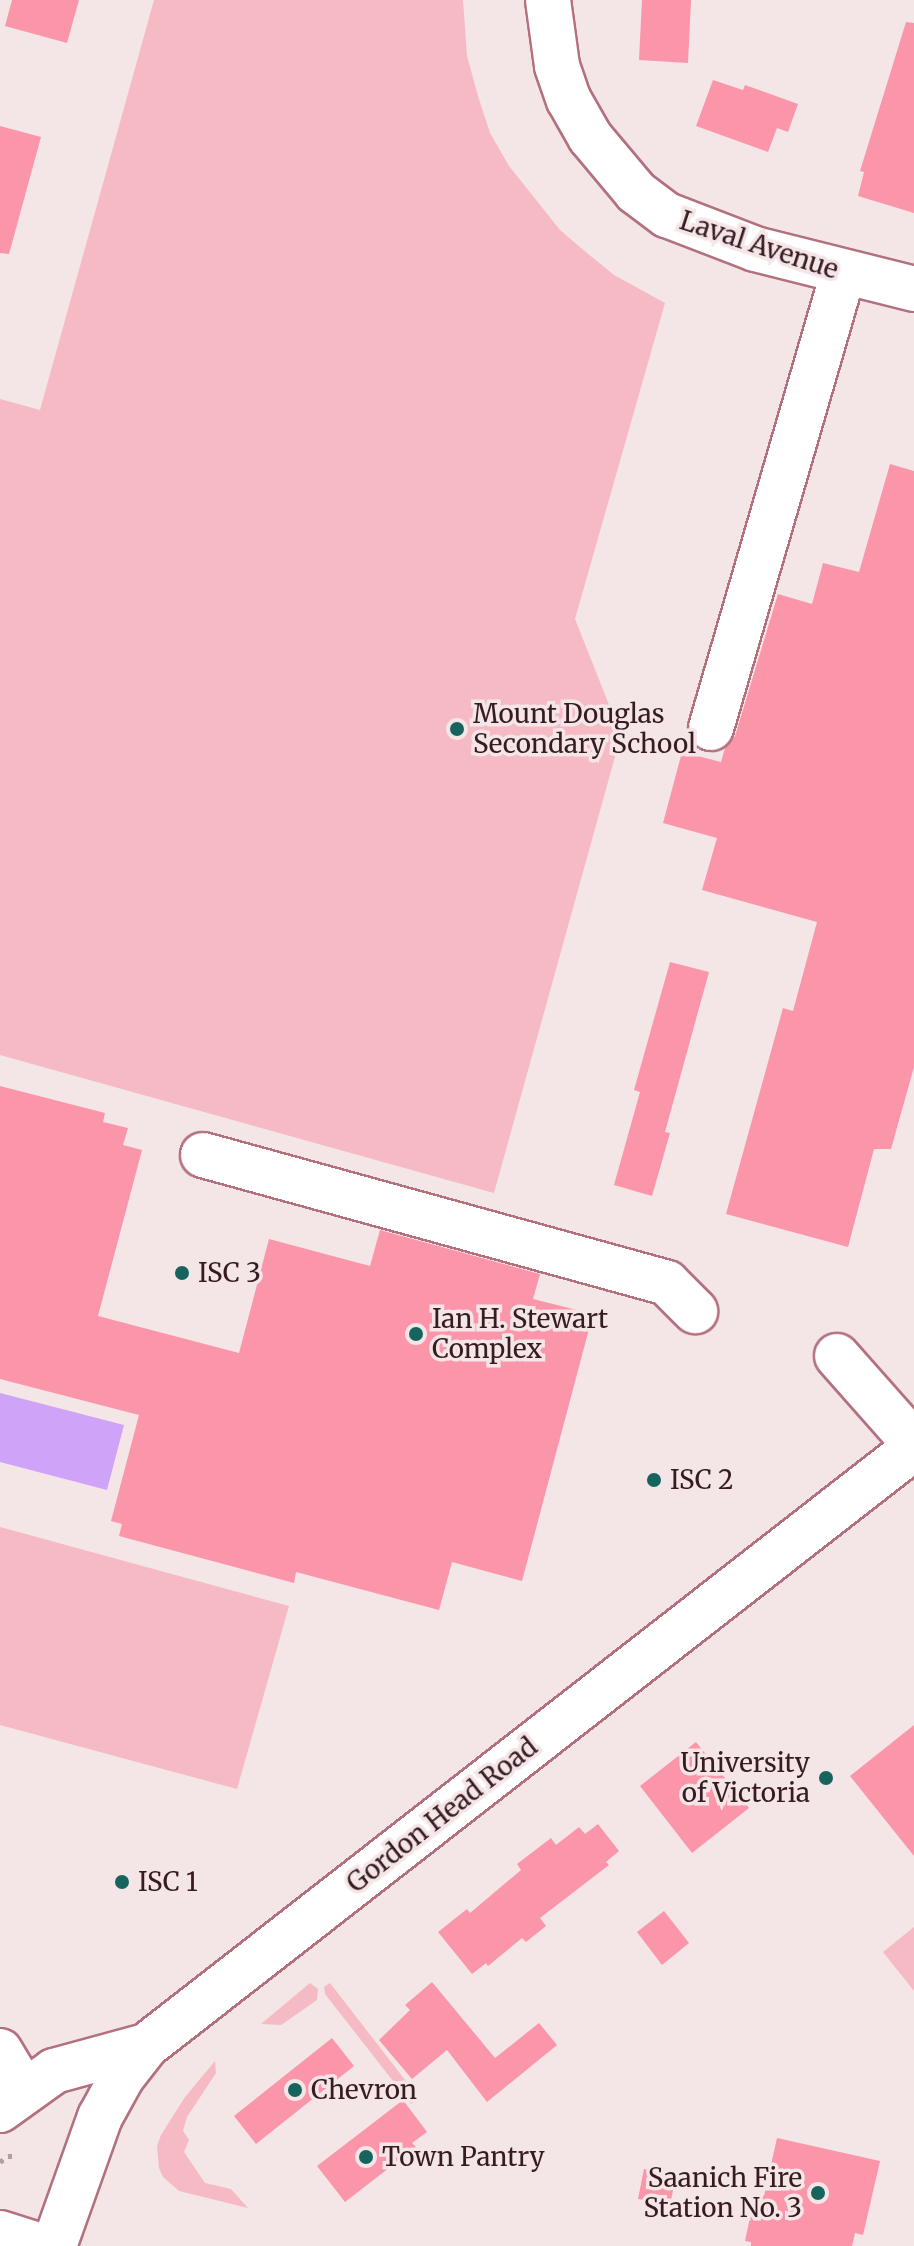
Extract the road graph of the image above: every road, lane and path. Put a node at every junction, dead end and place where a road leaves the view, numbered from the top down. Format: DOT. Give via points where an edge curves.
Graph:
graph roads {
  1 [pos="548,0"];
  2 [pos="843,273"];
  3 [pos="914,289"];
  4 [pos="711,728"];
  5 [pos="203,1155"];
  6 [pos="695,1311"];
  7 [pos="837,1356"];
  8 [pos="914,1446"];
  9 [pos="146,2046"];
  10 [pos="0,2051"];
  11 [pos="12,2100"];
  12 [pos="18,2156"];
  13 [pos="0,2162"];
  14 [pos="0,2233"];
  15 [pos="41,2246"];
  16 [pos="54,2246"];
  1 -- 2 [label="main road, Laval Avenue" via="557,66 569,100 590,137 636,192 667,215 707,232"];
  2 -- 3 [label="main road, Laval Avenue"];
  2 -- 4 [label="main road"];
  5 -- 6 [label="main road" via="667,1283"];
  7 -- 8 [label="main road"];
  8 -- 9 [label="main road, Gordon Head Road"];
  9 -- 11 [label="main road" via="54,2071"];
  9 -- 16 [label="main road, Gordon Head Road" via="100,2117"];
  10 -- 11 [label="main road"];
  12 -- 13 [label="path"];
  14 -- 15 [label="main road"];
}
